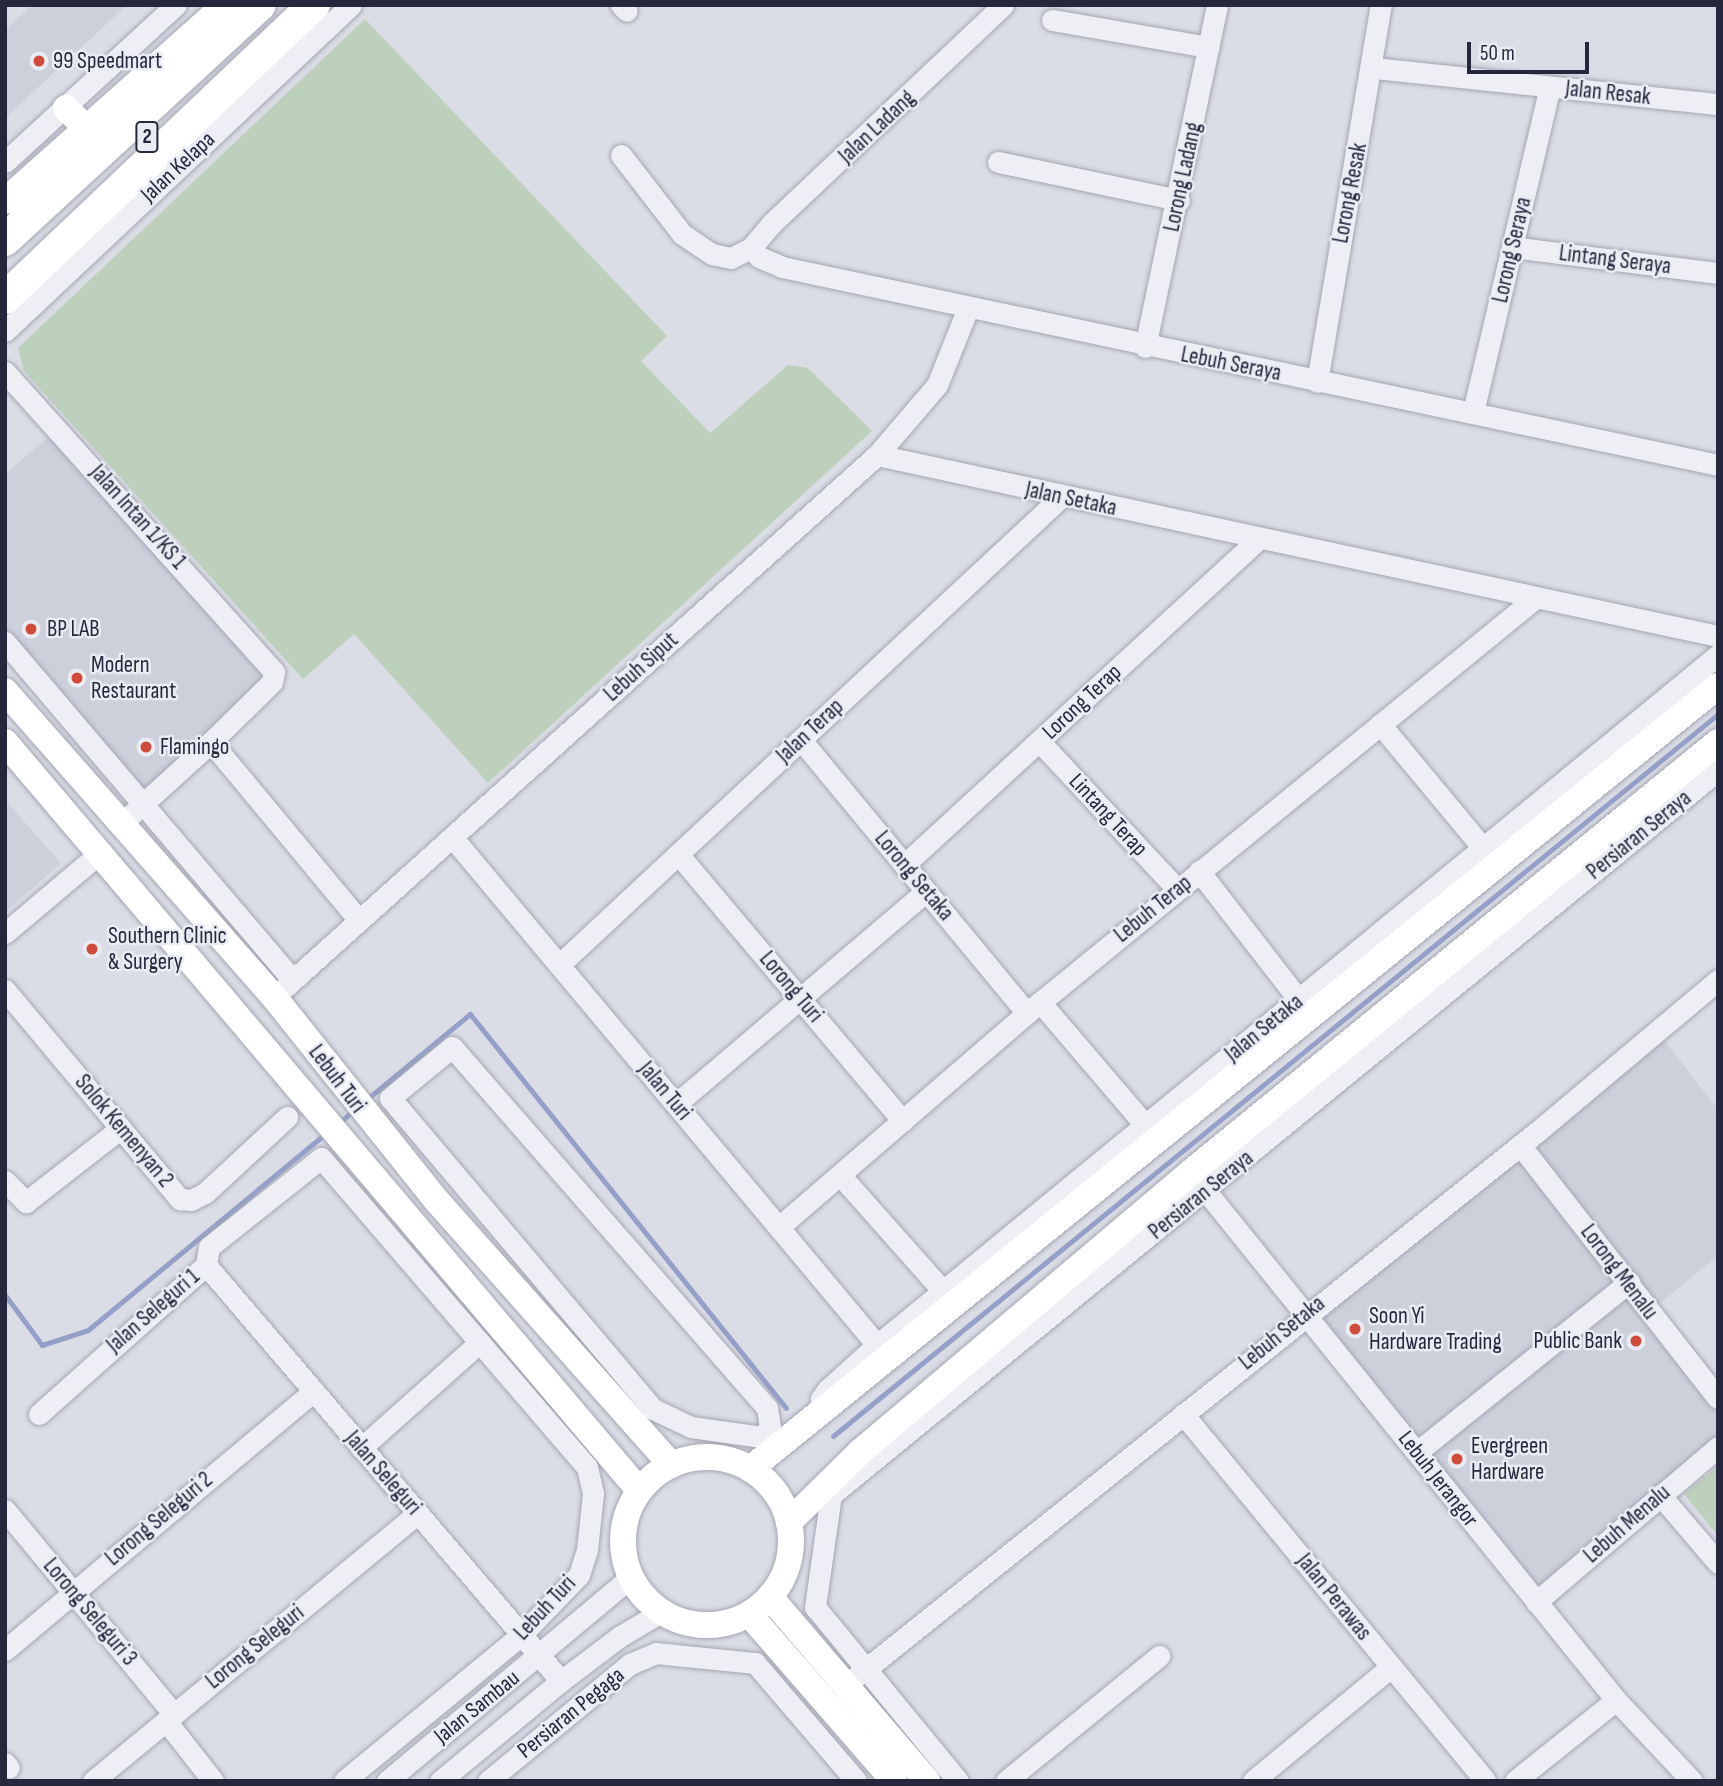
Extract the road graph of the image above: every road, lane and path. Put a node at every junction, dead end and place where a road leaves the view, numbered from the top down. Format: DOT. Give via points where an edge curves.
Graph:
graph roads {
  1 [pos="176,5"];
  2 [pos="225,5"];
  3 [pos="260,5"];
  4 [pos="288,5"];
  5 [pos="314,5"];
  6 [pos="351,5"];
  7 [pos="1003,5"];
  8 [pos="1217,5"];
  9 [pos="1381,5"];
  10 [pos="1052,20"];
  11 [pos="1209,47"];
  12 [pos="1374,68"];
  13 [pos="1550,87"];
  14 [pos="1718,104"];
  15 [pos="66,108"];
  16 [pos="85,127"];
  17 [pos="621,155"];
  18 [pos="5,162"];
  19 [pos="998,162"];
  20 [pos="1179,200"];
  21 [pos="5,201"];
  22 [pos="5,240"];
  23 [pos="1512,247"];
  24 [pos="751,248"];
  25 [pos="56,266"];
  26 [pos="5,268"];
  27 [pos="1718,273"];
  28 [pos="5,298"];
  29 [pos="968,308"];
  30 [pos="5,331"];
  31 [pos="1146,347"];
  32 [pos="5,372"];
  33 [pos="1317,382"];
  34 [pos="1473,412"];
  35 [pos="877,455"];
  36 [pos="1718,465"];
  37 [pos="1061,497"];
  38 [pos="1259,539"];
  39 [pos="1534,599"];
  40 [pos="1718,636"];
  41 [pos="5,642"];
  42 [pos="1718,655"];
  43 [pos="1718,686"];
  44 [pos="5,691"];
  45 [pos="1380,724"];
  46 [pos="801,740"];
  47 [pos="1039,741"];
  48 [pos="5,742"];
  49 [pos="211,742"];
  50 [pos="1718,742"];
  51 [pos="1718,770"];
  52 [pos="145,804"];
  53 [pos="123,822"];
  54 [pos="452,837"];
  55 [pos="96,848"];
  56 [pos="1483,848"];
  57 [pos="678,854"];
  58 [pos="904,865"];
  59 [pos="1199,871"];
  60 [pos="173,881"];
  61 [pos="1177,889"];
  62 [pos="926,891"];
  63 [pos="5,920"];
  64 [pos="359,920"];
  65 [pos="5,933"];
  66 [pos="559,965"];
  67 [pos="293,980"];
  68 [pos="1718,980"];
  69 [pos="5,990"];
  70 [pos="274,997"];
  71 [pos="800,998"];
  72 [pos="1299,1000"];
  73 [pos="1033,1007"];
  74 [pos="676,1104"];
  75 [pos="287,1117"];
  76 [pos="903,1121"];
  77 [pos="1145,1125"];
  78 [pos="121,1128"];
  79 [pos="329,1138"];
  80 [pos="1520,1145"];
  81 [pos="840,1175"];
  82 [pos="5,1181"];
  83 [pos="461,1182"];
  84 [pos="1198,1182"];
  85 [pos="437,1201"];
  86 [pos="412,1222"];
  87 [pos="779,1227"];
  88 [pos="206,1265"];
  89 [pos="1629,1282"];
  90 [pos="943,1291"];
  91 [pos="1307,1313"];
  92 [pos="480,1342"];
  93 [pos="877,1345"];
  94 [pos="314,1391"];
  95 [pos="1718,1398"];
  96 [pos="824,1409"];
  97 [pos="39,1414"];
  98 [pos="1183,1414"];
  99 [pos="1718,1447"];
  100 [pos="361,1448"];
  101 [pos="1417,1452"];
  102 [pos="671,1465"];
  103 [pos="750,1469"];
  104 [pos="639,1490"];
  105 [pos="1660,1495"];
  106 [pos="5,1510"];
  107 [pos="418,1513"];
  108 [pos="789,1522"];
  109 [pos="1718,1563"];
  110 [pos="630,1578"];
  111 [pos="73,1590"];
  112 [pos="770,1597"];
  113 [pos="1536,1602"];
  114 [pos="661,1612"];
  115 [pos="749,1614"];
  116 [pos="521,1635"];
  117 [pos="5,1650"];
  118 [pos="540,1656"];
  119 [pos="1159,1656"];
  120 [pos="1391,1667"];
  121 [pos="866,1668"];
  122 [pos="561,1681"];
  123 [pos="846,1686"];
  124 [pos="1616,1700"];
  125 [pos="170,1717"];
  126 [pos="93,1781"];
  127 [pos="213,1781"];
  128 [pos="344,1781"];
  129 [pos="387,1781"];
  130 [pos="440,1781"];
  131 [pos="488,1781"];
  132 [pos="856,1781"];
  133 [pos="894,1781"];
  134 [pos="927,1781"];
  135 [pos="958,1781"];
  136 [pos="1006,1781"];
  137 [pos="1253,1781"];
  138 [pos="1485,1781"];
  139 [pos="1515,1781"];
  140 [pos="1692,1781"];
  1 -- 15 [label="street"];
  2 -- 16 [label="main road"];
  3 -- 22 [label="highway, 2"];
  4 -- 26 [label="highway, 2"];
  5 -- 25 [label="highway"];
  6 -- 25 [label="street, Jalan Kelapa"];
  7 -- 24 [label="street, Jalan Ladang" via="771,223"];
  8 -- 11 [label="street, Lorong Ladang"];
  9 -- 12 [label="street, Lorong Resak"];
  10 -- 11 [label="street"];
  11 -- 20 [label="street, Lorong Ladang"];
  12 -- 13 [label="street, Jalan Resak"];
  12 -- 33 [label="street, Lorong Resak"];
  13 -- 14 [label="street, Jalan Resak"];
  13 -- 23 [label="street, Lorong Seraya"];
  15 -- 16 [label="main road"];
  15 -- 18 [label="street"];
  16 -- 21 [label="main road"];
  17 -- 24 [label="street" via="682,234 712,254 731,258"];
  19 -- 20 [label="street"];
  20 -- 31 [label="street, Lorong Ladang"];
  23 -- 27 [label="street, Lintang Seraya"];
  23 -- 34 [label="street, Lorong Seraya"];
  24 -- 29 [label="street, Lebuh Seraya" via="782,267"];
  25 -- 28 [label="highway"];
  25 -- 30 [label="street, Jalan Kelapa"];
  29 -- 31 [label="street, Lebuh Seraya"];
  29 -- 35 [label="street, Lebuh Siput" via="937,385"];
  31 -- 33 [label="street, Lebuh Seraya"];
  32 -- 49 [label="street, Jalan Intan 1/KS 1" via="269,663 274,672 272,682"];
  33 -- 34 [label="street, Lebuh Seraya"];
  34 -- 36 [label="street, Lebuh Seraya"];
  35 -- 37 [label="street, Jalan Setaka"];
  35 -- 54 [label="street, Lebuh Siput"];
  37 -- 38 [label="street, Jalan Setaka"];
  37 -- 46 [label="street, Jalan Terap"];
  38 -- 39 [label="street, Jalan Setaka"];
  38 -- 47 [label="street, Lorong Terap"];
  39 -- 40 [label="street, Jalan Setaka"];
  39 -- 45 [label="street, Lebuh Terap"];
  41 -- 52 [label="street"];
  42 -- 56 [label="street, Jalan Setaka"];
  43 -- 96 [label="main road"];
  44 -- 53 [label="main road, Lebuh Turi"];
  45 -- 56 [label="street"];
  45 -- 59 [label="street, Lebuh Terap"];
  46 -- 57 [label="street, Jalan Terap"];
  46 -- 58 [label="street, Lorong Setaka"];
  47 -- 58 [label="street, Lorong Terap"];
  47 -- 61 [label="street, Lintang Terap"];
  48 -- 55 [label="main road, Lebuh Turi"];
  49 -- 52 [label="street"];
  49 -- 64 [label="street"];
  50 -- 84 [label="main road, Persiaran Seraya"];
  51 -- 84 [label="street, Persiaran Seraya"];
  52 -- 53 [label="street"];
  52 -- 67 [label="street"];
  53 -- 60 [label="main road, Lebuh Turi"];
  54 -- 64 [label="street, Lebuh Siput"];
  54 -- 66 [label="street, Jalan Turi"];
  55 -- 60 [label="main road" via="116,844 136,851"];
  55 -- 63 [label="street"];
  55 -- 65 [label="street"];
  55 -- 79 [label="main road, Lebuh Turi"];
  56 -- 72 [label="street, Jalan Setaka"];
  57 -- 66 [label="street, Jalan Terap"];
  57 -- 71 [label="street, Lorong Turi"];
  58 -- 62 [label="street, Lorong Setaka"];
  59 -- 61 [label="street, Lebuh Terap"];
  59 -- 72 [label="street"];
  60 -- 70 [label="main road, Lebuh Turi"];
  61 -- 73 [label="street, Lebuh Terap"];
  62 -- 71 [label="street"];
  62 -- 73 [label="street, Lorong Setaka"];
  64 -- 67 [label="street, Lebuh Siput"];
  66 -- 74 [label="street, Jalan Turi"];
  67 -- 70 [label="street, Lebuh Siput"];
  68 -- 80 [label="street, Lebuh Setaka"];
  69 -- 78 [label="street, Solok Kemenyan 2"];
  70 -- 85 [label="main road, Lebuh Turi"];
  71 -- 74 [label="street"];
  71 -- 76 [label="street, Lorong Turi"];
  72 -- 77 [label="street, Jalan Setaka"];
  73 -- 76 [label="street, Lebuh Terap"];
  73 -- 77 [label="street, Lorong Setaka"];
  74 -- 87 [label="street, Jalan Turi"];
  75 -- 78 [label="street, Solok Kemenyan 2" via="205,1193 191,1200 180,1199"];
  76 -- 81 [label="street, Lebuh Terap"];
  77 -- 90 [label="street, Jalan Setaka"];
  78 -- 82 [label="street" via="26,1202"];
  79 -- 86 [label="main road, Lebuh Turi"];
  79 -- 88 [label="street, Jalan Seleguri 1" via="316,1160 209,1247"];
  79 -- 92 [label="street, Lebuh Turi"];
  80 -- 89 [label="street, Lorong Menalu"];
  80 -- 91 [label="street, Lebuh Setaka"];
  81 -- 87 [label="street, Lebuh Terap"];
  81 -- 90 [label="street"];
  83 -- 83 [label="street" via="653,1409 691,1427 762,1437 770,1427 767,1408 454,1046 390,1098"];
  83 -- 85 [label="street"];
  84 -- 91 [label="street, Lebuh Jerangor"];
  84 -- 108 [label="main road, Persiaran Seraya" via="860,1452"];
  84 -- 121 [label="street, Persiaran Seraya" via="831,1495 815,1607"];
  85 -- 86 [label="street"];
  85 -- 102 [label="main road, Lebuh Turi"];
  86 -- 104 [label="main road, Lebuh Turi"];
  87 -- 93 [label="street, Jalan Turi"];
  88 -- 94 [label="street, Jalan Seleguri"];
  88 -- 97 [label="street, Jalan Seleguri 1"];
  89 -- 95 [label="street, Lorong Menalu"];
  89 -- 101 [label="street"];
  90 -- 93 [label="street, Jalan Setaka"];
  91 -- 98 [label="street, Lebuh Setaka"];
  91 -- 101 [label="street, Lebuh Jerangor"];
  92 -- 100 [label="street"];
  92 -- 116 [label="street, Lebuh Turi" via="587,1467 593,1493 587,1550 579,1575"];
  93 -- 96 [label="street, Jalan Setaka" via="827,1390 821,1399"];
  94 -- 100 [label="street, Jalan Seleguri"];
  94 -- 111 [label="street, Lorong Seleguri 2"];
  96 -- 103 [label="main road"];
  98 -- 120 [label="street, Jalan Perawas"];
  98 -- 121 [label="street, Lebuh Setaka"];
  99 -- 105 [label="street, Lebuh Menalu"];
  100 -- 107 [label="street, Jalan Seleguri"];
  101 -- 113 [label="street, Lebuh Jerangor"];
  102 -- 103 [label="main road" via="698,1458 725,1459"];
  102 -- 104 [label="main road"];
  103 -- 108 [label="main road" via="768,1483"];
  104 -- 110 [label="main road" via="622,1533"];
  105 -- 109 [label="street"];
  105 -- 113 [label="street, Lebuh Menalu"];
  106 -- 111 [label="street, Lorong Seleguri 3"];
  107 -- 116 [label="street, Jalan Seleguri"];
  107 -- 125 [label="street, Lorong Seleguri"];
  108 -- 112 [label="main road" via="791,1549 785,1574"];
  110 -- 114 [label="main road"];
  110 -- 118 [label="street, Jalan Sambau"];
  111 -- 117 [label="street, Lorong Seleguri 2"];
  111 -- 125 [label="street, Lorong Seleguri 3"];
  112 -- 115 [label="main road"];
  112 -- 123 [label="main road"];
  113 -- 124 [label="street, Lebuh Jerangor"];
  114 -- 115 [label="main road" via="704,1626"];
  114 -- 122 [label="street, Jalan Sambau"];
  115 -- 133 [label="main road"];
  116 -- 118 [label="street, Jalan Seleguri"];
  116 -- 128 [label="street, Lebuh Turi"];
  118 -- 122 [label="street, Jalan Seleguri"];
  118 -- 129 [label="street, Jalan Sambau"];
  119 -- 136 [label="street"];
  120 -- 137 [label="street"];
  120 -- 138 [label="street, Jalan Perawas"];
  121 -- 123 [label="street, Lebuh Setaka"];
  121 -- 135 [label="street, Persiaran Seraya"];
  122 -- 130 [label="street, Jalan Sambau"];
  123 -- 134 [label="main road"];
  124 -- 139 [label="street"];
  124 -- 140 [label="street, Lebuh Jerangor"];
  125 -- 126 [label="street, Lorong Seleguri"];
  125 -- 127 [label="street, Lorong Seleguri 3"];
  131 -- 132 [label="street, Persiaran Pegaga" via="630,1664 656,1653 754,1663"];
}
